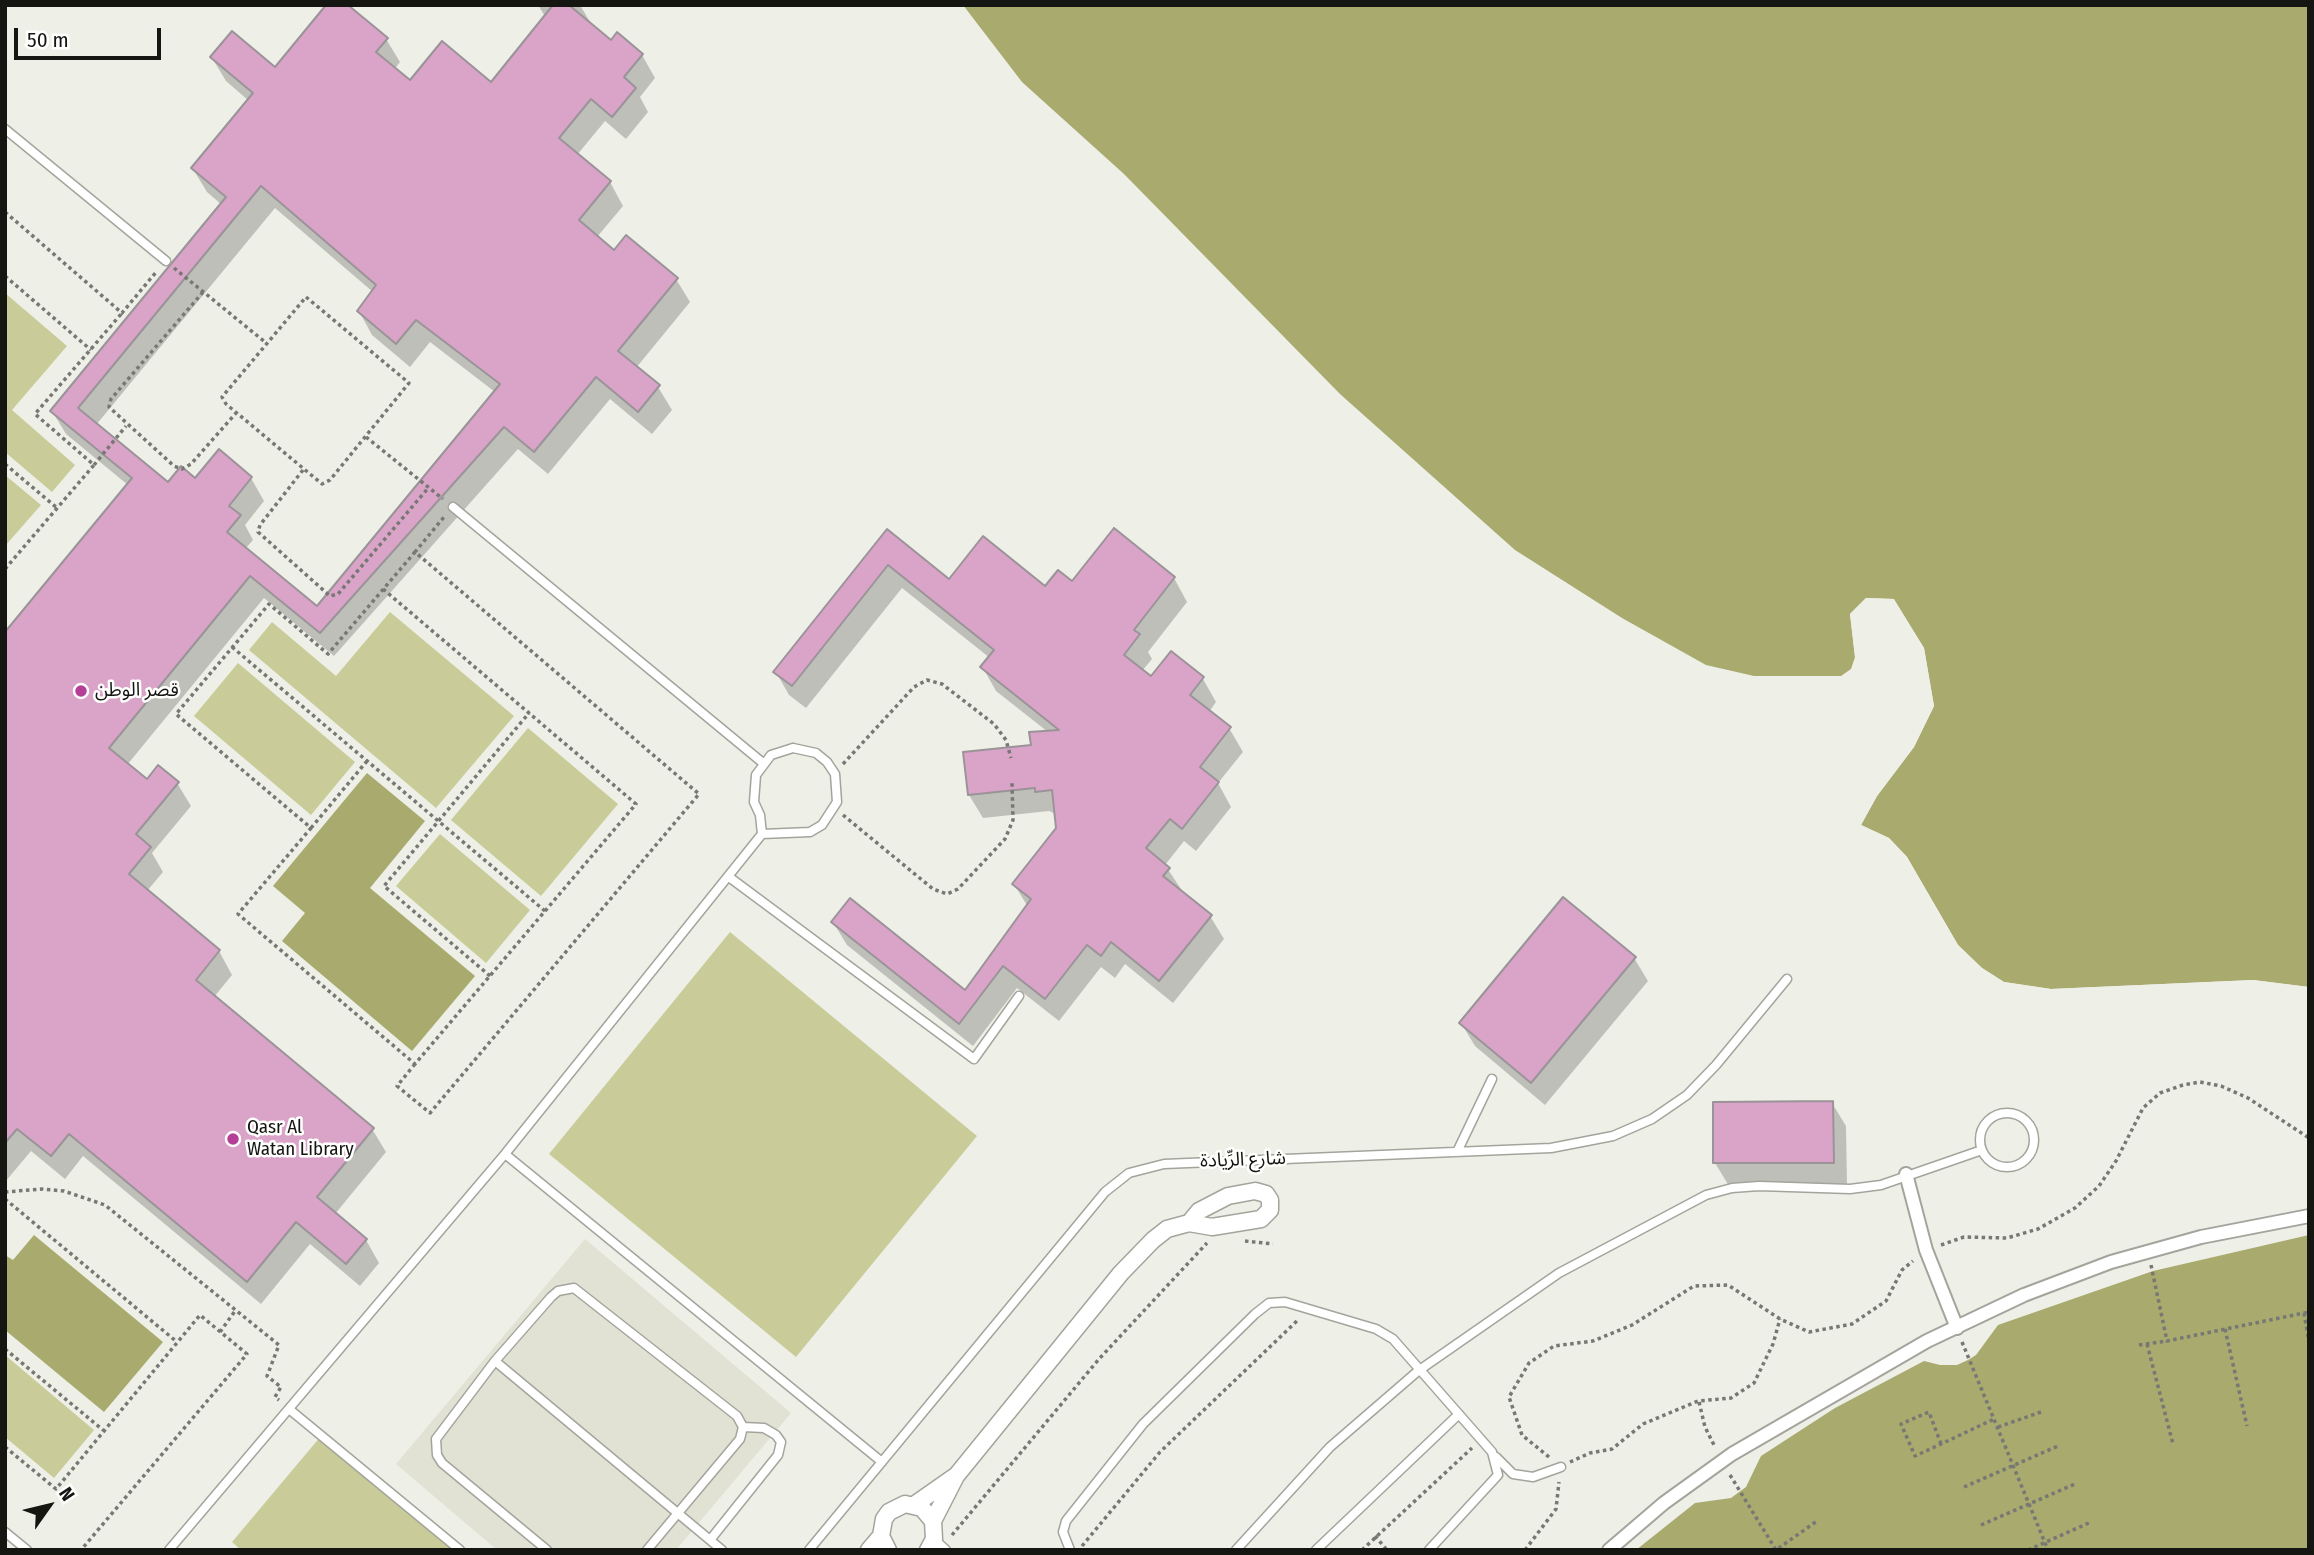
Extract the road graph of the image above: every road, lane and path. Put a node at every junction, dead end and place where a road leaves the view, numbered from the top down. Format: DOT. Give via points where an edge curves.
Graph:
graph roads {
  1 [pos="5,130"];
  2 [pos="5,212"];
  3 [pos="166,261"];
  4 [pos="5,276"];
  5 [pos="203,292"];
  6 [pos="122,313"];
  7 [pos="265,342"];
  8 [pos="90,350"];
  9 [pos="236,413"];
  10 [pos="127,426"];
  11 [pos="366,437"];
  12 [pos="5,464"];
  13 [pos="94,465"];
  14 [pos="303,470"];
  15 [pos="429,488"];
  16 [pos="453,507"];
  17 [pos="57,508"];
  18 [pos="415,552"];
  19 [pos="5,569"];
  20 [pos="383,589"];
  21 [pos="232,647"];
  22 [pos="529,713"];
  23 [pos="1011,758"];
  24 [pos="367,761"];
  25 [pos="763,763"];
  26 [pos="835,774"];
  27 [pos="1012,782"];
  28 [pos="834,808"];
  29 [pos="438,821"];
  30 [pos="311,828"];
  31 [pos="762,834"];
  32 [pos="729,877"];
  33 [pos="545,911"];
  34 [pos="490,976"];
  35 [pos="1787,979"];
  36 [pos="1019,996"];
  37 [pos="415,1065"];
  38 [pos="1492,1079"];
  39 [pos="2309,1138"];
  40 [pos="1982,1150"];
  41 [pos="1457,1152"];
  42 [pos="505,1154"];
  43 [pos="1906,1174"];
  44 [pos="5,1192"];
  45 [pos="5,1199"];
  46 [pos="2309,1216"];
  47 [pos="1189,1223"];
  48 [pos="1216,1240"];
  49 [pos="1237,1240"];
  50 [pos="1273,1244"];
  51 [pos="1926,1250"];
  52 [pos="2153,1271"];
  53 [pos="236,1310"];
  54 [pos="1308,1310"];
  55 [pos="2306,1313"];
  56 [pos="1780,1319"];
  57 [pos="1957,1328"];
  58 [pos="2225,1329"];
  59 [pos="220,1332"];
  60 [pos="2167,1341"];
  61 [pos="177,1342"];
  62 [pos="2309,1342"];
  63 [pos="2147,1344"];
  64 [pos="2139,1346"];
  65 [pos="5,1349"];
  66 [pos="1968,1360"];
  67 [pos="495,1362"];
  68 [pos="1418,1371"];
  69 [pos="289,1409"];
  70 [pos="2041,1412"];
  71 [pos="1458,1414"];
  72 [pos="1994,1419"];
  73 [pos="2247,1426"];
  74 [pos="743,1427"];
  75 [pos="1998,1427"];
  76 [pos="104,1431"];
  77 [pos="1481,1440"];
  78 [pos="1941,1444"];
  79 [pos="2173,1444"];
  80 [pos="2058,1446"];
  81 [pos="5,1447"];
  82 [pos="1492,1452"];
  83 [pos="882,1462"];
  84 [pos="1561,1466"];
  85 [pos="956,1476"];
  86 [pos="2075,1484"];
  87 [pos="1964,1487"];
  88 [pos="1740,1492"];
  89 [pos="914,1505"];
  90 [pos="677,1513"];
  91 [pos="933,1521"];
  92 [pos="1817,1521"];
  93 [pos="2091,1522"];
  94 [pos="1980,1525"];
  95 [pos="5,1532"];
  96 [pos="1375,1536"];
  97 [pos="710,1540"];
  98 [pos="884,1543"];
  99 [pos="938,1546"];
  100 [pos="27,1550"];
  101 [pos="81,1550"];
  102 [pos="169,1550"];
  103 [pos="460,1550"];
  104 [pos="547,1550"];
  105 [pos="647,1550"];
  106 [pos="722,1550"];
  107 [pos="809,1550"];
  108 [pos="869,1550"];
  109 [pos="1070,1550"];
  110 [pos="1079,1550"];
  111 [pos="1236,1550"];
  112 [pos="1315,1550"];
  113 [pos="1362,1550"];
  114 [pos="1387,1550"];
  115 [pos="1429,1550"];
  116 [pos="1525,1550"];
  117 [pos="1609,1550"];
  118 [pos="2028,1550"];
  119 [pos="2048,1550"];
  1 -- 3 [label="lane"];
  2 -- 6 [label="path"];
  3 -- 5 [label="path"];
  3 -- 6 [label="path"];
  4 -- 8 [label="path"];
  5 -- 7 [label="path"];
  5 -- 10 [label="path" via="111,399 110,411"];
  6 -- 8 [label="path"];
  7 -- 9 [label="path" via="223,394 223,401"];
  7 -- 11 [label="path" via="306,297 406,378 406,390"];
  8 -- 13 [label="path" via="35,414"];
  9 -- 10 [label="path" via="183,469"];
  9 -- 14 [label="path"];
  10 -- 13 [label="path"];
  11 -- 14 [label="path" via="326,482 315,481"];
  11 -- 15 [label="path"];
  12 -- 17 [label="path"];
  13 -- 17 [label="path"];
  14 -- 15 [label="path" via="258,532 330,596 338,594"];
  15 -- 16 [label="path"];
  16 -- 18 [label="path"];
  16 -- 25 [label="lane"];
  17 -- 19 [label="path"];
  18 -- 20 [label="path"];
  18 -- 37 [label="path" via="699,794 429,1113 397,1086"];
  20 -- 21 [label="path" via="328,654 269,604"];
  20 -- 22 [label="path"];
  21 -- 24 [label="path"];
  21 -- 30 [label="path" via="176,714"];
  22 -- 29 [label="path"];
  22 -- 33 [label="path" via="636,804"];
  23 -- 26 [label="path" via="1006,740 994,724 942,684 928,680 914,687"];
  24 -- 29 [label="path"];
  24 -- 30 [label="path"];
  25 -- 26 [label="lane" via="782,750 805,749 827,762"];
  25 -- 31 [label="lane" via="752,788"];
  26 -- 28 [label="lane"];
  27 -- 28 [label="path" via="1013,820 1005,839 958,889 947,894 933,889"];
  28 -- 31 [label="lane" via="822,825 810,832"];
  29 -- 33 [label="path"];
  29 -- 34 [label="path" via="384,886"];
  30 -- 37 [label="path" via="238,914"];
  31 -- 32 [label="lane"];
  32 -- 36 [label="lane" via="974,1059"];
  32 -- 42 [label="lane"];
  33 -- 34 [label="path"];
  34 -- 37 [label="path"];
  35 -- 41 [label="lane, شارع الرِّيادة" via="1702,1081 1652,1119 1613,1136 1572,1146"];
  38 -- 41 [label="lane"];
  39 -- 51 [label="path" via="2221,1086 2183,1085 2160,1093 2143,1108 2116,1161 2075,1209 2007,1238 1964,1237"];
  40 -- 40 [label="lane" via="1983,1126 1997,1114 2015,1114 2030,1125 2034,1146 2018,1165 1999,1166"];
  40 -- 43 [label="lane" via="1915,1175"];
  41 -- 83 [label="lane, شارع الرِّيادة" via="1164,1164 1129,1173 1105,1192"];
  42 -- 69 [label="lane"];
  42 -- 83 [label="lane"];
  43 -- 51 [label="street"];
  43 -- 68 [label="lane" via="1881,1185 1850,1189 1759,1186 1706,1195 1559,1273"];
  44 -- 53 [label="path" via="42,1189 105,1205"];
  45 -- 61 [label="path"];
  46 -- 57 [label="street" via="2201,1237 2111,1262 2024,1295"];
  47 -- 85 [label="street" via="1160,1235 1121,1273"];
  48 -- 99 [label="path" via="1208,1242 1157,1294"];
  49 -- 50 [label="path"];
  51 -- 56 [label="path" via="1902,1270 1886,1301 1852,1324 1809,1332"];
  51 -- 57 [label="street"];
  52 -- 60 [label="path"];
  53 -- 59 [label="path"];
  53 -- 69 [label="path" via="279,1345 267,1376 281,1387 275,1397"];
  54 -- 68 [label="lane" via="1376,1329 1404,1350"];
  54 -- 109 [label="lane" via="1284,1302 1269,1303 1143,1424 1066,1521 1063,1532"];
  54 -- 110 [label="path" via="1160,1452"];
  55 -- 58 [label="path"];
  55 -- 62 [label="path"];
  56 -- 84 [label="path" via="1754,1383 1731,1398 1698,1401 1643,1424 1612,1449"];
  56 -- 84 [label="path" via="1728,1284 1694,1286 1632,1325 1593,1341 1546,1351 1529,1363 1508,1398 1522,1435"];
  57 -- 117 [label="street" via="1732,1454"];
  58 -- 60 [label="path"];
  58 -- 73 [label="path"];
  59 -- 61 [label="path" via="200,1315"];
  59 -- 101 [label="path" via="247,1354"];
  60 -- 63 [label="path"];
  61 -- 76 [label="path"];
  63 -- 64 [label="path"];
  63 -- 79 [label="path"];
  65 -- 76 [label="path"];
  66 -- 72 [label="path"];
  67 -- 74 [label="lane" via="551,1297 574,1288 737,1416"];
  67 -- 90 [label="lane"];
  67 -- 104 [label="lane" via="440,1431 437,1455"];
  68 -- 71 [label="lane"];
  68 -- 111 [label="lane" via="1330,1447"];
  69 -- 102 [label="lane"];
  69 -- 103 [label="lane"];
  70 -- 75 [label="path"];
  71 -- 77 [label="lane"];
  71 -- 112 [label="lane"];
  72 -- 75 [label="path"];
  72 -- 78 [label="path"];
  74 -- 90 [label="lane" via="740,1439"];
  74 -- 97 [label="lane" via="764,1428 776,1435 778,1455"];
  75 -- 119 [label="path"];
  76 -- 81 [label="path" via="56,1489"];
  77 -- 82 [label="lane"];
  77 -- 96 [label="path"];
  78 -- 78 [label="path" via="1929,1412 1901,1424 1914,1456"];
  80 -- 87 [label="path"];
  82 -- 84 [label="lane" via="1513,1474 1533,1477"];
  82 -- 115 [label="lane" via="1498,1475"];
  83 -- 107 [label="lane, شارع الرِّيادة"];
  84 -- 116 [label="path" via="1556,1509"];
  85 -- 89 [label="street"];
  85 -- 91 [label="street"];
  86 -- 94 [label="path"];
  88 -- 92 [label="path" via="1776,1550"];
  89 -- 91 [label="street" via="929,1513"];
  89 -- 98 [label="street" via="889,1512 881,1527"];
  90 -- 97 [label="lane"];
  90 -- 105 [label="lane"];
  91 -- 99 [label="street"];
  93 -- 118 [label="path"];
  95 -- 100 [label="lane"];
  96 -- 113 [label="path"];
  96 -- 114 [label="path"];
  97 -- 106 [label="lane"];
  98 -- 108 [label="street"];
}
